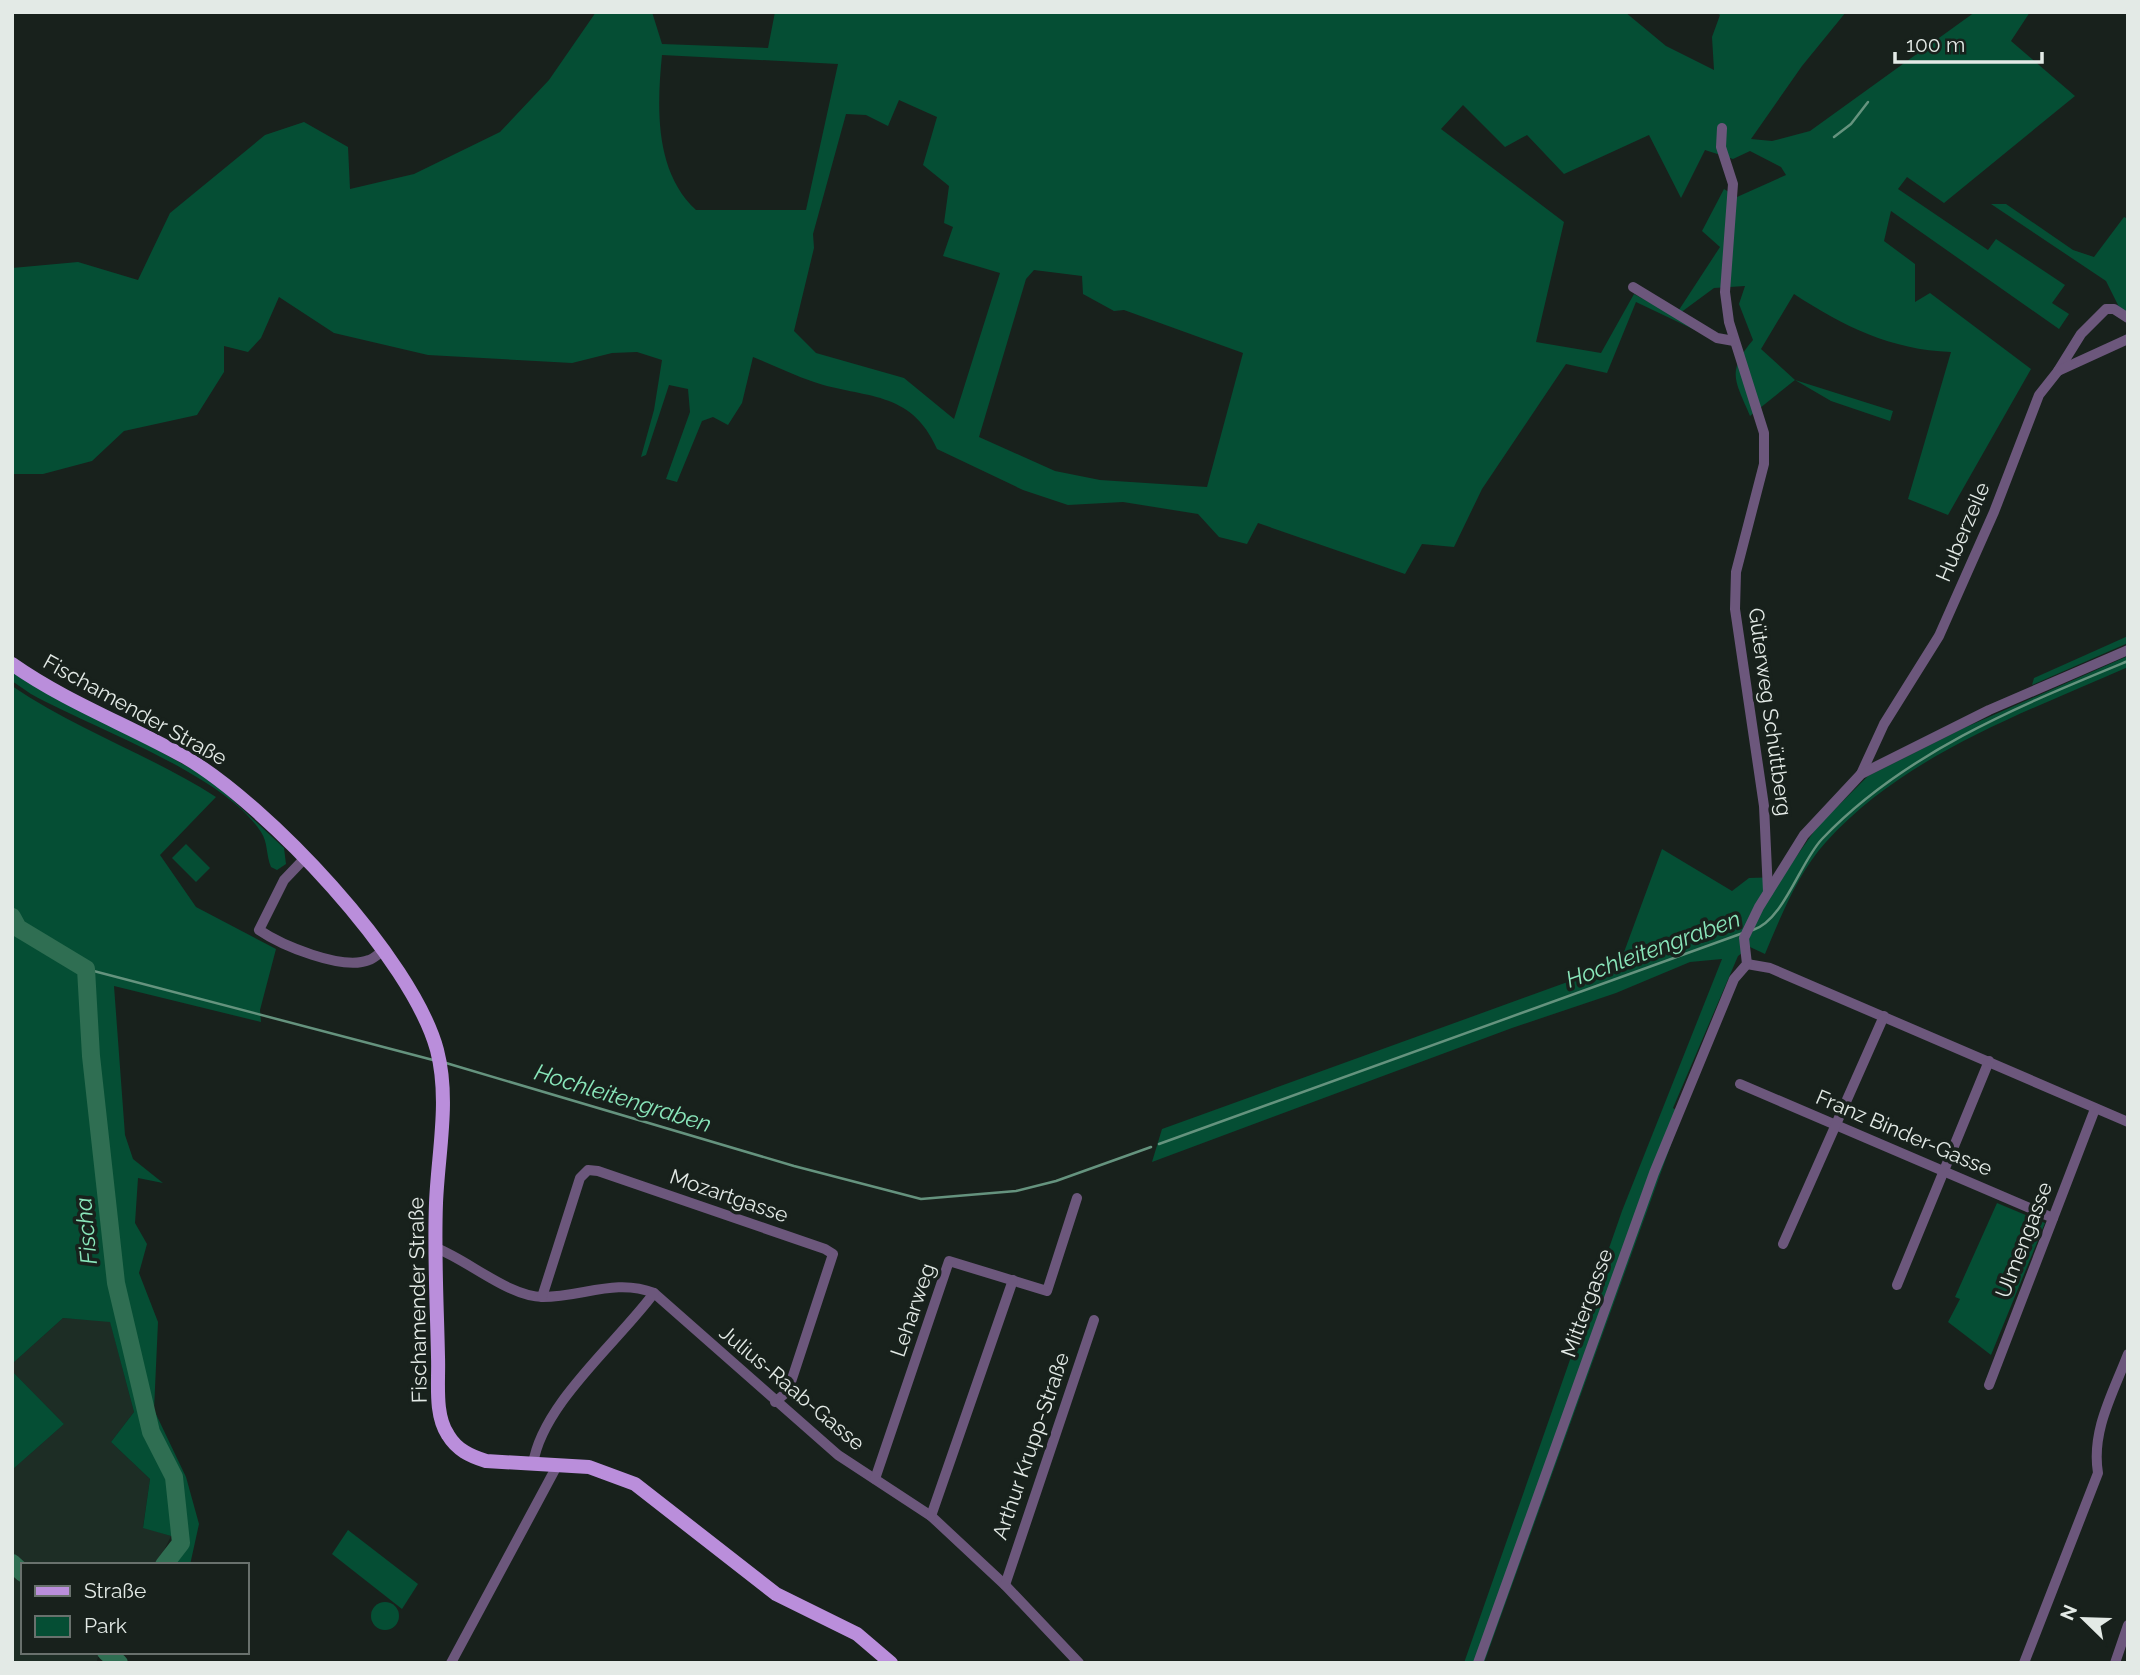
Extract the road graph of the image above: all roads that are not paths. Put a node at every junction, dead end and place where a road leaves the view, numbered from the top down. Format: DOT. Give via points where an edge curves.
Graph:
graph roads {
  1 [pos="1722,128"];
  2 [pos="1633,287"];
  3 [pos="2128,318"];
  4 [pos="2128,339"];
  5 [pos="1734,341"];
  6 [pos="2058,371"];
  7 [pos="2128,650"];
  8 [pos="12,664"];
  9 [pos="1861,774"];
  10 [pos="1768,850"];
  11 [pos="305,858"];
  12 [pos="1786,863"];
  13 [pos="1769,892"];
  14 [pos="383,951"];
  15 [pos="1747,964"];
  16 [pos="1884,1016"];
  17 [pos="1989,1061"];
  18 [pos="1740,1084"];
  19 [pos="2095,1109"];
  20 [pos="2128,1122"];
  21 [pos="1836,1126"];
  22 [pos="1943,1170"];
  23 [pos="1077,1198"];
  24 [pos="2053,1218"];
  25 [pos="1783,1244"];
  26 [pos="436,1248"];
  27 [pos="1013,1280"];
  28 [pos="1897,1285"];
  29 [pos="654,1293"];
  30 [pos="542,1297"];
  31 [pos="1094,1320"];
  32 [pos="2128,1354"];
  33 [pos="1989,1385"];
  34 [pos="775,1402"];
  35 [pos="533,1464"];
  36 [pos="558,1464"];
  37 [pos="876,1479"];
  38 [pos="931,1516"];
  39 [pos="1004,1585"];
  40 [pos="2128,1625"];
  41 [pos="451,1663"];
  42 [pos="891,1663"];
  43 [pos="1079,1663"];
  44 [pos="1478,1663"];
  45 [pos="2024,1663"];
  46 [pos="2115,1663"];
  1 -- 5 [label="street, Güterweg Schüttberg" via="1721,147 1733,184 1725,292"];
  2 -- 5 [label="street" via="1717,338"];
  3 -- 6 [label="street" via="2106,309 2081,334"];
  4 -- 6 [label="street, Huberzeile"];
  5 -- 10 [label="street, Güterweg Schüttberg" via="1764,433 1764,464 1736,572 1735,609"];
  6 -- 9 [label="street, Huberzeile" via="2039,395 1939,636 1884,723"];
  7 -- 9 [label="street" via="1989,710"];
  8 -- 11 [label="main road, Fischamender Straße" via="216,777 250,803"];
  9 -- 12 [label="street" via="1804,835"];
  10 -- 12 [label="street"];
  10 -- 13 [label="street, Güterweg Schüttberg"];
  11 -- 14 [label="main road, Fischamender Straße"];
  11 -- 14 [label="street" via="284,880 259,930 282,945 348,962 368,961"];
  12 -- 13 [label="street"];
  13 -- 15 [label="street" via="1744,938"];
  14 -- 26 [label="main road, Fischamender Straße" via="419,1006 439,1063 443,1110"];
  15 -- 16 [label="street" via="1770,968"];
  15 -- 44 [label="street, Mittergasse" via="1722,1004 1654,1173"];
  16 -- 17 [label="street"];
  16 -- 21 [label="street"];
  17 -- 19 [label="street"];
  17 -- 22 [label="street"];
  18 -- 21 [label="street, Franz Binder-Gasse"];
  19 -- 20 [label="street"];
  19 -- 24 [label="street, Ulmengasse"];
  21 -- 22 [label="street, Franz Binder-Gasse"];
  21 -- 25 [label="street"];
  22 -- 24 [label="street, Franz Binder-Gasse"];
  22 -- 28 [label="street"];
  23 -- 27 [label="street, Leharweg" via="1047,1291"];
  24 -- 33 [label="street, Ulmengasse"];
  26 -- 30 [label="street" via="519,1292"];
  26 -- 35 [label="main road, Fischamender Straße" via="439,1395 447,1434 470,1456"];
  27 -- 37 [label="street, Leharweg" via="949,1261"];
  27 -- 38 [label="street"];
  29 -- 30 [label="street" via="621,1286"];
  29 -- 34 [label="street, Julius-Raab-Gasse"];
  29 -- 35 [label="street" via="581,1376 540,1437"];
  30 -- 34 [label="street, Mozartgasse" via="580,1178 588,1170 825,1249 833,1254 826,1277 788,1391"];
  31 -- 39 [label="street, Arthur Krupp-Straße"];
  32 -- 45 [label="street" via="2098,1430 2094,1451 2098,1473"];
  34 -- 37 [label="street, Julius-Raab-Gasse" via="838,1455"];
  35 -- 36 [label="main road, Fischamender Straße"];
  36 -- 41 [label="street"];
  36 -- 42 [label="main road, Fischamender Straße" via="589,1466 635,1484 776,1594 857,1634"];
  37 -- 38 [label="street, Julius-Raab-Gasse"];
  38 -- 39 [label="street, Julius-Raab-Gasse"];
  39 -- 43 [label="street, Julius-Raab-Gasse"];
  40 -- 46 [label="street"];
}
